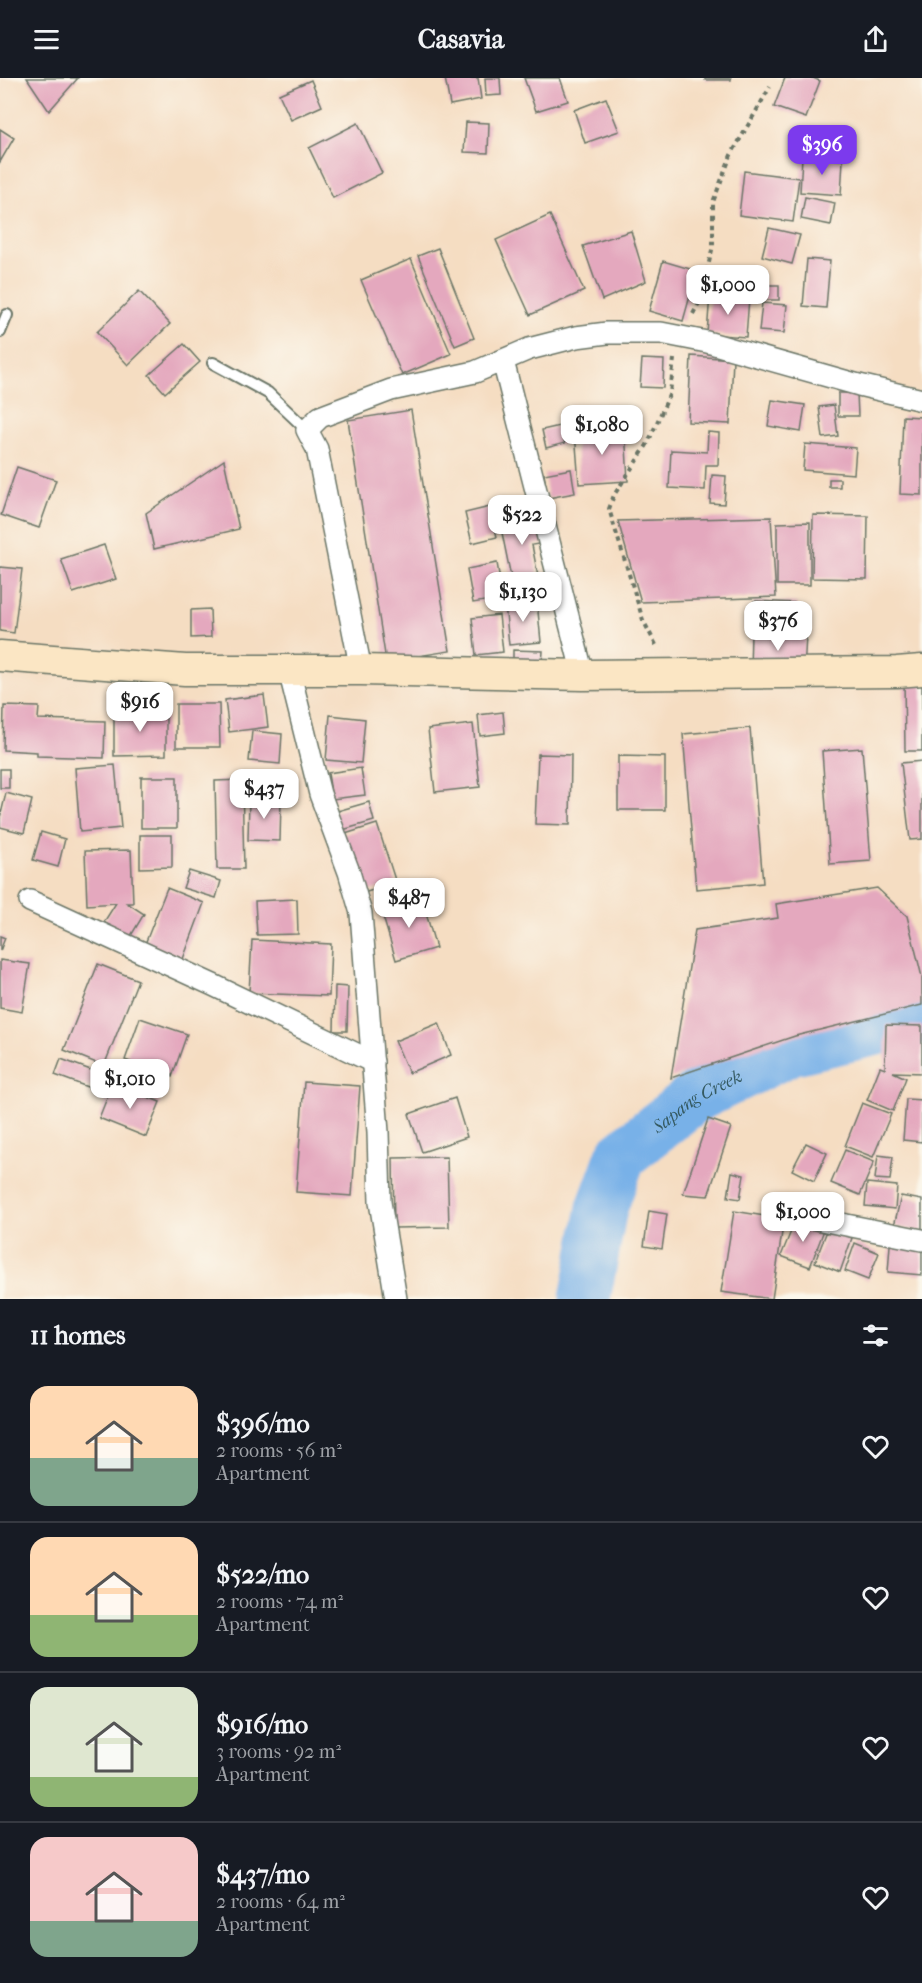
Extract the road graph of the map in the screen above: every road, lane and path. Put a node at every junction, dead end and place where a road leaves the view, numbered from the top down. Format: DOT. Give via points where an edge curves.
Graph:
graph roads {
  1 [pos="770,87"];
  2 [pos="7,315"];
  3 [pos="0,332"];
  4 [pos="680,337"];
  5 [pos="502,361"];
  6 [pos="213,363"];
  7 [pos="922,400"];
  8 [pos="307,429"];
  9 [pos="0,656"];
  10 [pos="289,670"];
  11 [pos="361,670"];
  12 [pos="922,670"];
  13 [pos="674,674"];
  14 [pos="583,675"];
  15 [pos="30,901"];
  16 [pos="372,1062"];
  17 [pos="791,1214"];
  18 [pos="922,1240"];
  19 [pos="396,1299"];
  1 -- 4 [label="path" via="731,155 713,202 713,246 699,303"];
  2 -- 3 [label="lane"];
  4 -- 5 [label="street" via="661,333 576,337 529,349"];
  4 -- 7 [label="street"];
  4 -- 13 [label="path" via="670,393 647,444 609,509 643,620"];
  5 -- 8 [label="street" via="475,372 382,394 320,417"];
  5 -- 14 [label="street"];
  6 -- 8 [label="lane" via="268,393"];
  8 -- 11 [label="street" via="317,449"];
  9 -- 10 [label="street" via="185,670"];
  10 -- 11 [label="street"];
  10 -- 16 [label="street" via="320,794 361,913"];
  11 -- 14 [label="street"];
  12 -- 13 [label="street"];
  13 -- 14 [label="street"];
  15 -- 16 [label="street"];
  16 -- 19 [label="street" via="380,1202"];
  17 -- 18 [label="street"];
}
